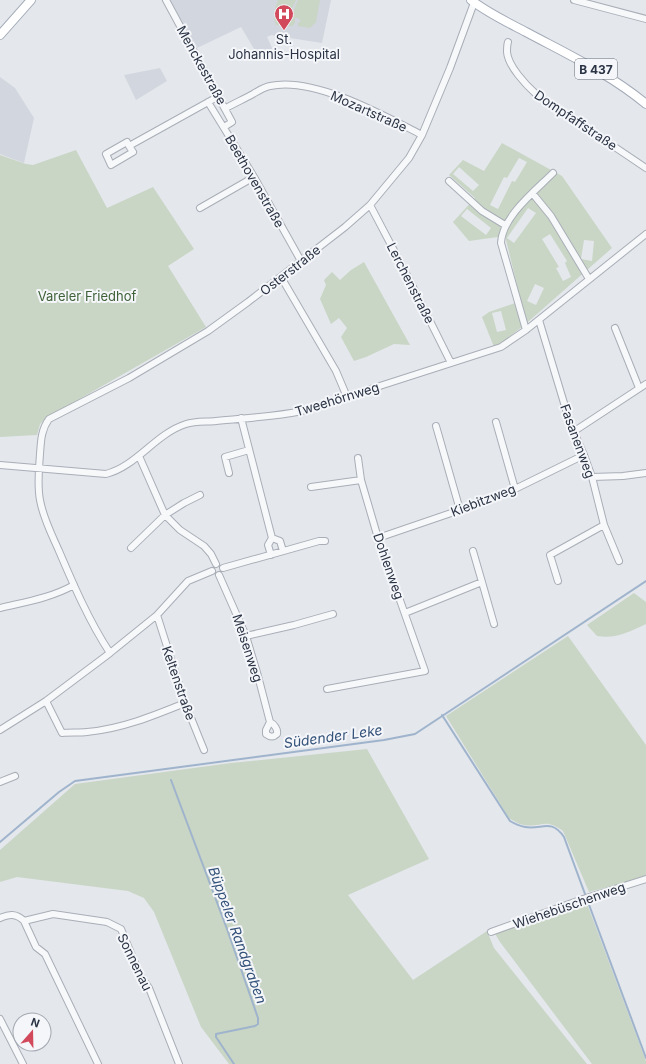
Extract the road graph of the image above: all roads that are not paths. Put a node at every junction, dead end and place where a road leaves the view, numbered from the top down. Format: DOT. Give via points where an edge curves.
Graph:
graph roads {
  1 [pos="31,0"];
  2 [pos="166,0"];
  3 [pos="574,0"];
  4 [pos="473,1"];
  5 [pos="646,19"];
  6 [pos="0,35"];
  7 [pos="508,42"];
  8 [pos="219,96"];
  9 [pos="208,102"];
  10 [pos="646,104"];
  11 [pos="226,108"];
  12 [pos="224,127"];
  13 [pos="422,135"];
  14 [pos="129,146"];
  15 [pos="646,168"];
  16 [pos="553,173"];
  17 [pos="254,177"];
  18 [pos="449,181"];
  19 [pos="533,194"];
  20 [pos="370,205"];
  21 [pos="200,208"];
  22 [pos="505,225"];
  23 [pos="646,234"];
  24 [pos="301,261"];
  25 [pos="281,277"];
  26 [pos="588,279"];
  27 [pos="539,320"];
  28 [pos="615,328"];
  29 [pos="526,330"];
  30 [pos="451,363"];
  31 [pos="646,384"];
  32 [pos="640,388"];
  33 [pos="347,397"];
  34 [pos="241,418"];
  35 [pos="496,422"];
  36 [pos="436,426"];
  37 [pos="573,432"];
  38 [pos="249,450"];
  39 [pos="584,454"];
  40 [pos="139,456"];
  41 [pos="358,458"];
  42 [pos="0,465"];
  43 [pos="39,468"];
  44 [pos="229,473"];
  45 [pos="646,473"];
  46 [pos="592,477"];
  47 [pos="361,480"];
  48 [pos="311,487"];
  49 [pos="515,489"];
  50 [pos="200,495"];
  51 [pos="460,510"];
  52 [pos="165,515"];
  53 [pos="604,525"];
  54 [pos="272,538"];
  55 [pos="378,538"];
  56 [pos="325,541"];
  57 [pos="131,548"];
  58 [pos="283,551"];
  59 [pos="473,551"];
  60 [pos="271,555"];
  61 [pos="619,561"];
  62 [pos="216,564"];
  63 [pos="223,568"];
  64 [pos="212,571"];
  65 [pos="219,575"];
  66 [pos="558,581"];
  67 [pos="482,582"];
  68 [pos="74,585"];
  69 [pos="0,608"];
  70 [pos="405,613"];
  71 [pos="333,614"];
  72 [pos="157,615"];
  73 [pos="494,624"];
  74 [pos="246,636"];
  75 [pos="110,652"];
  76 [pos="328,689"];
  77 [pos="46,701"];
  78 [pos="185,703"];
  79 [pos="270,722"];
  80 [pos="0,730"];
  81 [pos="204,750"];
  82 [pos="15,776"];
  83 [pos="0,782"];
  84 [pos="646,879"];
  85 [pos="0,918"];
  86 [pos="24,921"];
  87 [pos="491,932"];
  88 [pos="0,1019"];
  89 [pos="23,1064"];
  90 [pos="98,1064"];
  91 [pos="179,1064"];
  1 -- 6 [label="main road"];
  2 -- 8 [label="street, Menckestraße"];
  3 -- 5 [label="street"];
  4 -- 10 [label="main road, B 437" via="602,73"];
  4 -- 13 [label="street, Osterstraße" via="450,68"];
  7 -- 15 [label="street, Dompfaffstraße" via="507,53 512,64 523,81 536,94"];
  8 -- 9 [label="street"];
  8 -- 11 [label="street, Menckestraße"];
  9 -- 12 [label="street, Beethovenstraße"];
  9 -- 14 [label="street"];
  11 -- 12 [label="street, Menckestraße" via="232,122"];
  11 -- 13 [label="street, Mozartstraße" via="268,86 300,86 330,92"];
  12 -- 17 [label="street, Beethovenstraße"];
  13 -- 20 [label="street, Osterstraße" via="409,158"];
  16 -- 19 [label="street"];
  17 -- 21 [label="street"];
  17 -- 24 [label="street, Beethovenstraße"];
  18 -- 22 [label="street" via="482,211"];
  19 -- 22 [label="street"];
  19 -- 26 [label="street" via="551,216"];
  20 -- 24 [label="street, Osterstraße"];
  20 -- 30 [label="street, Lerchenstraße"];
  22 -- 29 [label="street" via="501,243"];
  23 -- 26 [label="street, Tweehörnweg"];
  24 -- 25 [label="street, Osterstraße"];
  25 -- 33 [label="street" via="336,371"];
  25 -- 43 [label="street, Osterstraße" via="208,331 129,378 48,419 42,433"];
  26 -- 27 [label="street, Tweehörnweg"];
  27 -- 29 [label="street, Tweehörnweg"];
  27 -- 37 [label="street, Fasanenweg"];
  28 -- 32 [label="street"];
  29 -- 30 [label="street, Tweehörnweg" via="501,347"];
  30 -- 33 [label="street, Tweehörnweg"];
  31 -- 32 [label="street"];
  32 -- 37 [label="street"];
  33 -- 34 [label="street, Tweehörnweg" via="292,413"];
  34 -- 38 [label="street"];
  34 -- 40 [label="street, Tweehörnweg" via="188,424 170,432"];
  35 -- 49 [label="street"];
  36 -- 51 [label="street"];
  37 -- 39 [label="street, Fasanenweg"];
  38 -- 44 [label="street" via="225,457"];
  38 -- 54 [label="street"];
  39 -- 46 [label="street, Fasanenweg"];
  39 -- 49 [label="street, Kiebitzweg"];
  40 -- 43 [label="street, Tweehörnweg" via="124,467 106,474"];
  40 -- 52 [label="street"];
  41 -- 47 [label="street, Dohlenweg"];
  42 -- 43 [label="street, Tweehörnweg"];
  43 -- 68 [label="street, Osterstraße" via="42,508"];
  45 -- 46 [label="street"];
  46 -- 53 [label="street, Fasanenweg"];
  47 -- 48 [label="street"];
  47 -- 55 [label="street, Dohlenweg"];
  49 -- 51 [label="street, Kiebitzweg"];
  50 -- 52 [label="street"];
  51 -- 55 [label="street, Kiebitzweg"];
  52 -- 57 [label="street"];
  52 -- 62 [label="street" via="180,530 204,546"];
  53 -- 61 [label="street, Fasanenweg"];
  53 -- 66 [label="street" via="550,555"];
  54 -- 58 [label="street" via="280,542"];
  54 -- 60 [label="street" via="268,545"];
  55 -- 70 [label="street, Dohlenweg"];
  56 -- 58 [label="street"];
  58 -- 60 [label="street"];
  59 -- 67 [label="street"];
  60 -- 63 [label="street"];
  62 -- 63 [label="street"];
  62 -- 64 [label="street" via="212,566"];
  63 -- 65 [label="street"];
  64 -- 65 [label="street"];
  64 -- 72 [label="street" via="188,581"];
  65 -- 74 [label="street, Meisenweg"];
  67 -- 70 [label="street"];
  67 -- 73 [label="street"];
  68 -- 69 [label="street" via="48,597"];
  68 -- 75 [label="street, Osterstraße" via="96,632"];
  70 -- 76 [label="street, Dohlenweg" via="425,671"];
  71 -- 74 [label="street"];
  72 -- 75 [label="street"];
  72 -- 78 [label="street, Keltenstraße"];
  74 -- 79 [label="street, Meisenweg"];
  75 -- 77 [label="street"];
  77 -- 78 [label="street" via="62,733 114,728 144,720"];
  77 -- 80 [label="street"];
  78 -- 81 [label="street, Keltenstraße"];
  82 -- 83 [label="street"];
  84 -- 87 [label="street, Wiehebüschenweg" via="583,898"];
  85 -- 86 [label="street" via="16,915"];
  86 -- 90 [label="street" via="36,947 45,954"];
  86 -- 91 [label="street, Sonnenau" via="53,914 107,922 121,929 140,976 149,988"];
  88 -- 89 [label="street"];
}
